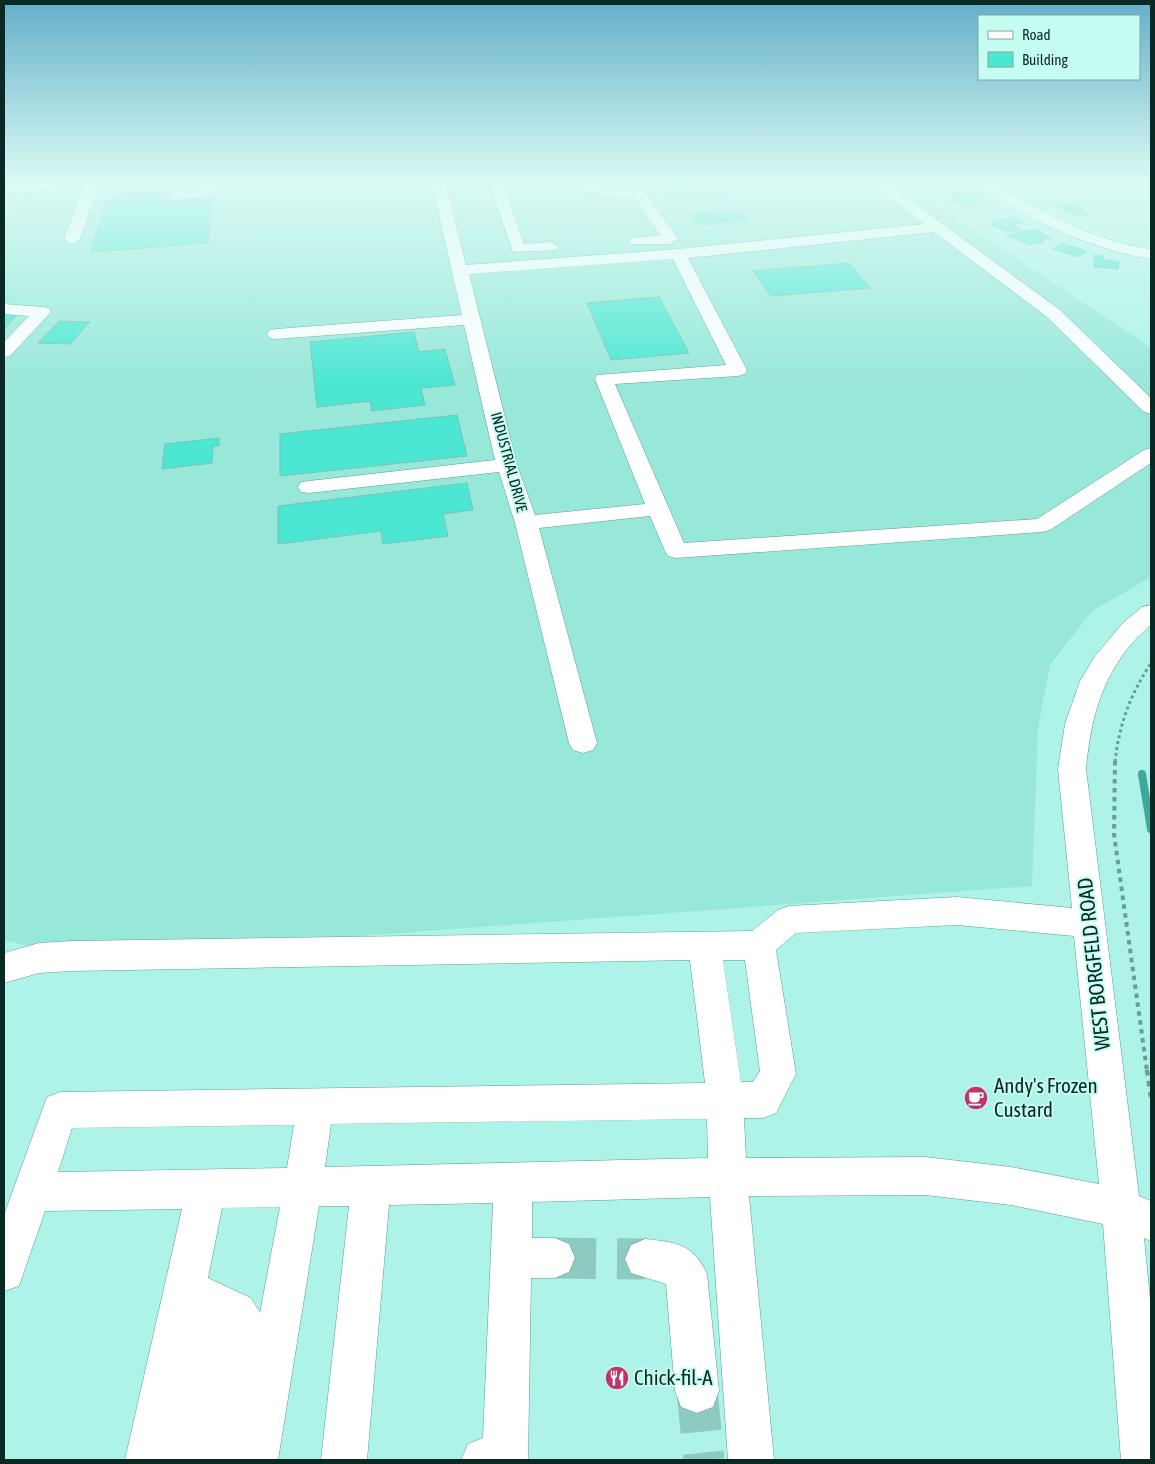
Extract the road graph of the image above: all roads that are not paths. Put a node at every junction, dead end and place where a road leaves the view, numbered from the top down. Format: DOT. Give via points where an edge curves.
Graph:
graph roads {
  1 [pos="455,248"];
  2 [pos="733,248"];
  3 [pos="966,248"];
  4 [pos="1115,248"];
  5 [pos="678,254"];
  6 [pos="1151,254"];
  7 [pos="461,270"];
  8 [pos="4,309"];
  9 [pos="472,319"];
  10 [pos="276,334"];
  11 [pos="4,352"];
  12 [pos="1151,408"];
  13 [pos="1151,454"];
  14 [pos="507,465"];
  15 [pos="309,487"];
  16 [pos="658,509"];
  17 [pos="526,523"];
  18 [pos="1151,613"];
  19 [pos="583,743"];
  20 [pos="1090,924"];
  21 [pos="759,945"];
  22 [pos="705,946"];
  23 [pos="4,968"];
  24 [pos="725,1100"];
  25 [pos="315,1106"];
  26 [pos="728,1177"];
  27 [pos="513,1183"];
  28 [pos="371,1186"];
  29 [pos="303,1187"];
  30 [pos="206,1189"];
  31 [pos="32,1192"];
  32 [pos="1136,1215"];
  33 [pos="511,1258"];
  34 [pos="555,1258"];
  35 [pos="645,1259"];
  36 [pos="4,1271"];
  37 [pos="202,1297"];
  38 [pos="697,1391"];
  39 [pos="148,1460"];
  40 [pos="190,1460"];
  41 [pos="217,1460"];
  42 [pos="255,1460"];
  43 [pos="344,1460"];
  44 [pos="484,1460"];
  45 [pos="751,1460"];
  46 [pos="1144,1460"];
  1 -- 7 [label="street, INDUSTRIAL DRIVE"];
  2 -- 5 [label="street"];
  3 -- 12 [label="street" via="1054,314"];
  4 -- 6 [label="street"];
  5 -- 7 [label="street"];
  5 -- 16 [label="street" via="738,370 604,379"];
  7 -- 9 [label="street, INDUSTRIAL DRIVE"];
  8 -- 11 [label="street" via="43,312"];
  9 -- 10 [label="street"];
  9 -- 14 [label="street, INDUSTRIAL DRIVE"];
  13 -- 16 [label="street" via="1042,525 676,551"];
  14 -- 15 [label="street"];
  14 -- 17 [label="street, INDUSTRIAL DRIVE"];
  16 -- 17 [label="street"];
  17 -- 19 [label="street, INDUSTRIAL DRIVE"];
  18 -- 20 [label="street, WEST BORGFELD ROAD" via="1106,655 1084,703 1074,735 1072,768"];
  20 -- 21 [label="street" via="957,911 789,920"];
  20 -- 32 [label="street, WEST BORGFELD ROAD"];
  21 -- 22 [label="street"];
  21 -- 24 [label="street" via="778,1074 763,1100"];
  22 -- 23 [label="street" via="72,956 39,958"];
  22 -- 24 [label="street"];
  24 -- 25 [label="street"];
  24 -- 26 [label="street"];
  25 -- 29 [label="street"];
  25 -- 31 [label="street" via="60,1110"];
  26 -- 27 [label="street"];
  26 -- 32 [label="street" via="925,1176 1011,1186"];
  26 -- 45 [label="street"];
  27 -- 28 [label="street"];
  27 -- 33 [label="street"];
  28 -- 29 [label="street"];
  28 -- 43 [label="street"];
  29 -- 30 [label="street"];
  29 -- 42 [label="street"];
  30 -- 31 [label="street"];
  30 -- 37 [label="street"];
  31 -- 36 [label="street"];
  32 -- 46 [label="street, WEST BORGFELD ROAD"];
  33 -- 34 [label="street"];
  33 -- 44 [label="street" via="505,1460"];
  35 -- 38 [label="street" via="672,1262 686,1274"];
  37 -- 39 [label="street"];
  37 -- 40 [label="street"];
  37 -- 41 [label="street" via="236,1313 243,1324 225,1443"];
}
